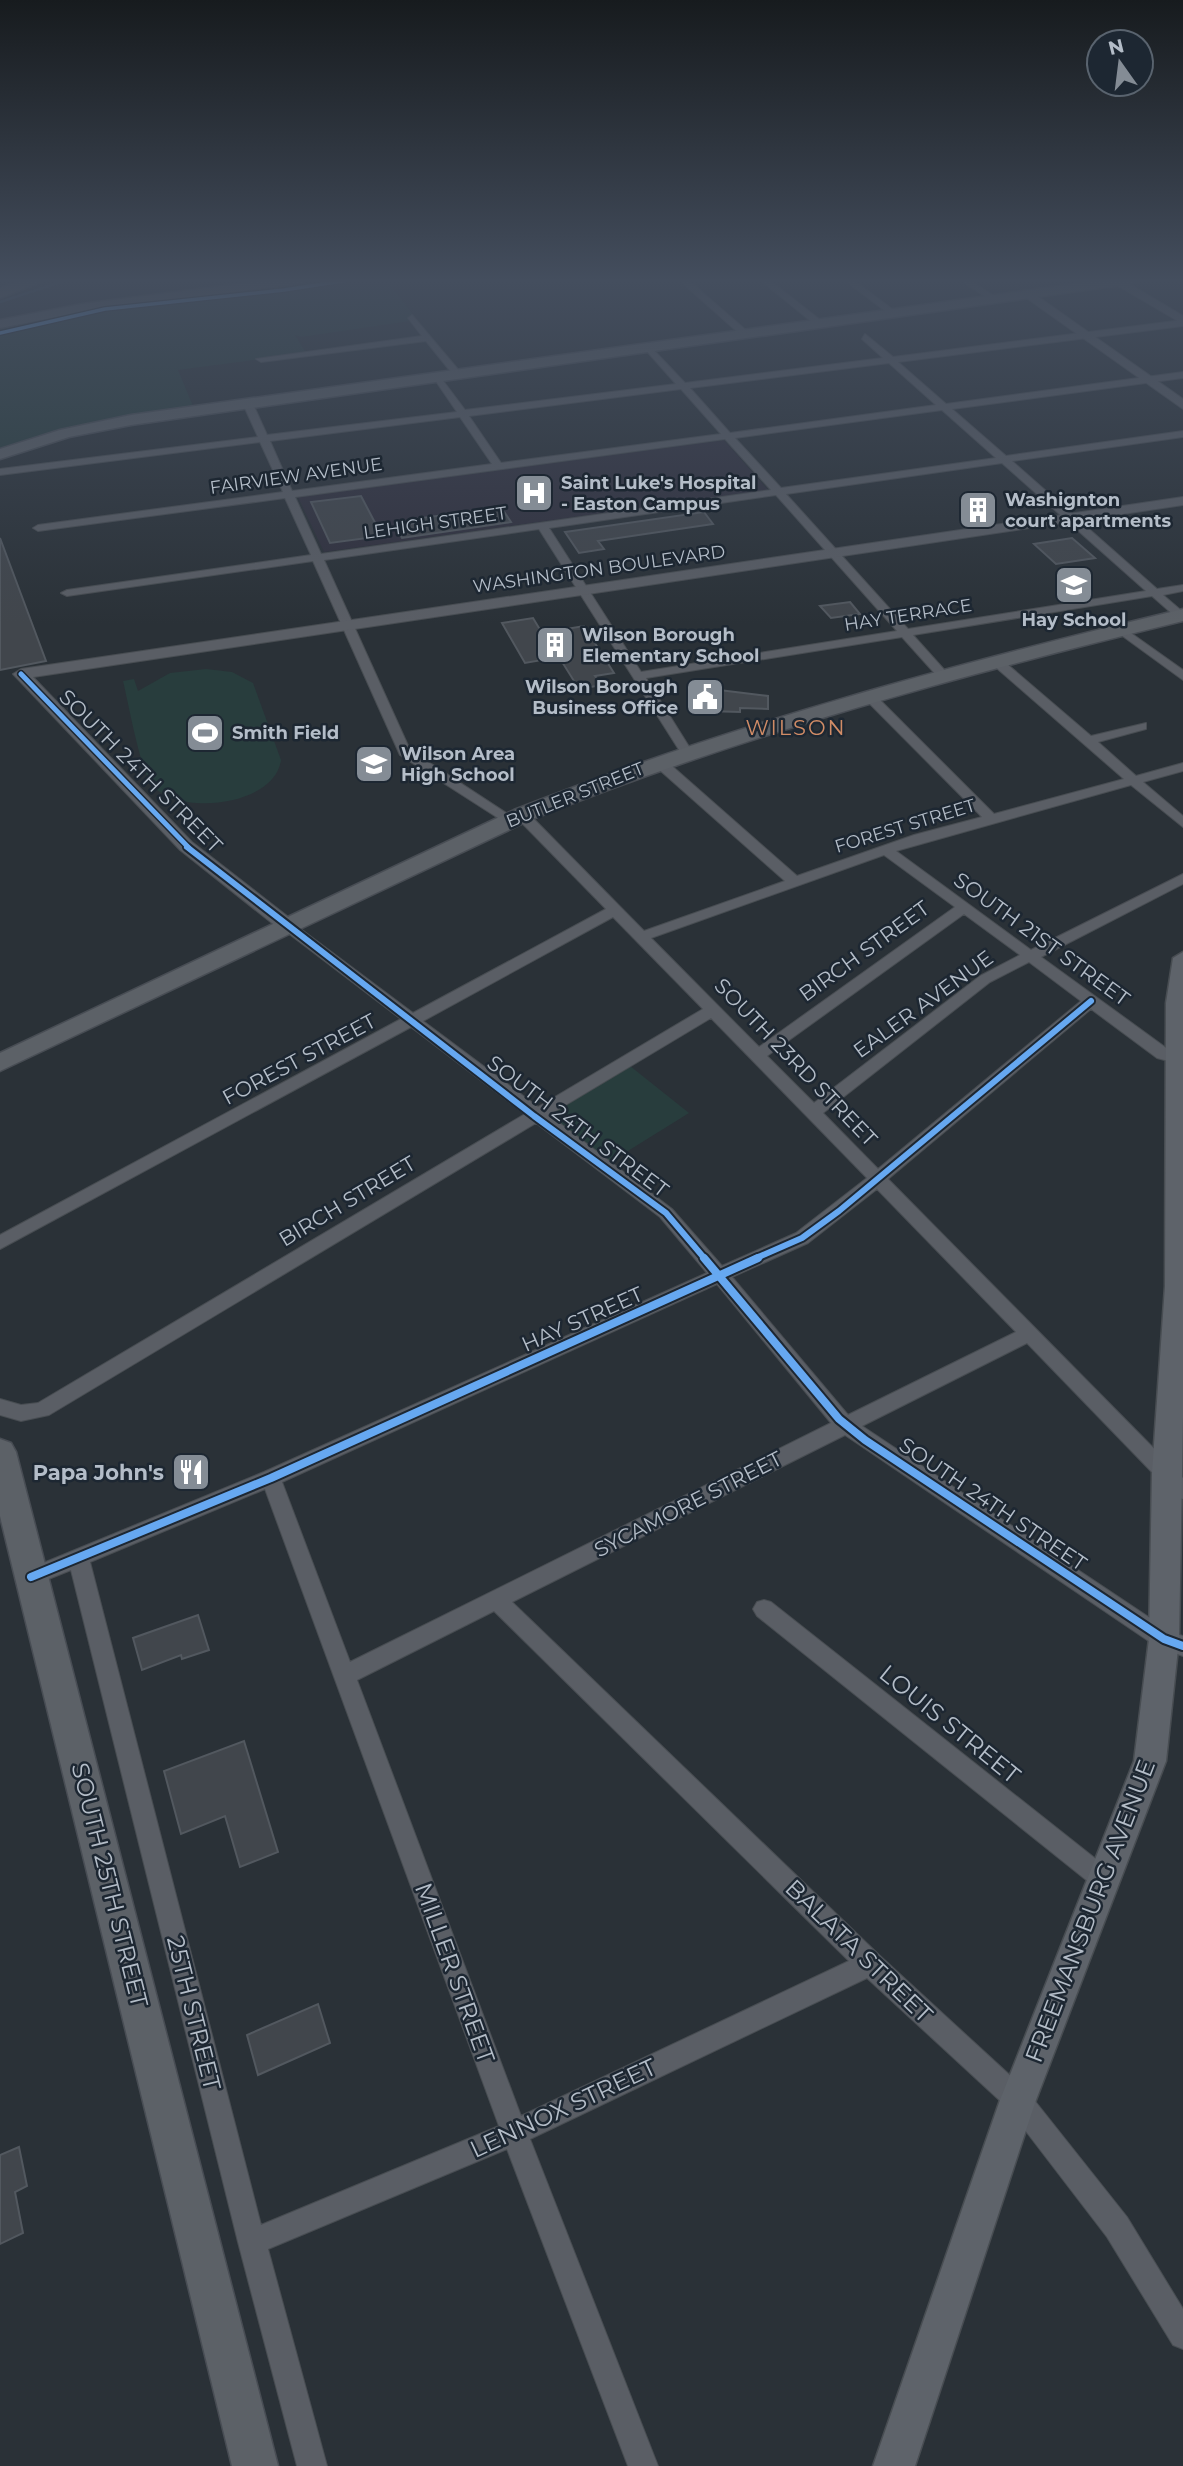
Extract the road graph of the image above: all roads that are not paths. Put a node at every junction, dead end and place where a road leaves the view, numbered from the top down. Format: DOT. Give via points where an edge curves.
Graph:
graph roads {
  1 [pos="318,394"];
  2 [pos="450,394"];
  3 [pos="611,394"];
  4 [pos="690,394"];
  5 [pos="930,394"];
  6 [pos="1042,394"];
  7 [pos="1168,394"];
  8 [pos="248,404"];
  9 [pos="1183,405"];
  10 [pos="945,407"];
  11 [pos="463,413"];
  12 [pos="1183,434"];
  13 [pos="728,436"];
  14 [pos="263,438"];
  15 [pos="0,454"];
  16 [pos="1004,460"];
  17 [pos="499,467"];
  18 [pos="0,472"];
  19 [pos="778,491"];
  20 [pos="289,495"];
  21 [pos="1183,501"];
  22 [pos="1183,510"];
  23 [pos="1074,522"];
  24 [pos="542,525"];
  25 [pos="38,528"];
  26 [pos="317,557"];
  27 [pos="837,557"];
  28 [pos="1183,588"];
  29 [pos="1154,592"];
  30 [pos="67,593"];
  31 [pos="586,595"];
  32 [pos="1182,615"];
  33 [pos="350,630"];
  34 [pos="1121,630"];
  35 [pos="905,633"];
  36 [pos="996,660"];
  37 [pos="21,674"];
  38 [pos="942,674"];
  39 [pos="638,676"];
  40 [pos="1183,676"];
  41 [pos="36,690"];
  42 [pos="869,696"];
  43 [pos="1142,726"];
  44 [pos="1088,740"];
  45 [pos="687,753"];
  46 [pos="659,762"];
  47 [pos="1183,767"];
  48 [pos="1133,781"];
  49 [pos="516,818"];
  50 [pos="992,818"];
  51 [pos="1183,823"];
  52 [pos="885,849"];
  53 [pos="1183,878"];
  54 [pos="795,882"];
  55 [pos="1183,892"];
  56 [pos="1139,901"];
  57 [pos="963,908"];
  58 [pos="617,909"];
  59 [pos="289,926"];
  60 [pos="643,936"];
  61 [pos="1031,956"];
  62 [pos="1183,958"];
  63 [pos="1091,1001"];
  64 [pos="713,1010"];
  65 [pos="412,1022"];
  66 [pos="758,1056"];
  67 [pos="1180,1059"];
  68 [pos="0,1063"];
  69 [pos="813,1112"];
  70 [pos="534,1116"];
  71 [pos="877,1178"];
  72 [pos="0,1243"];
  73 [pos="719,1276"];
  74 [pos="1030,1333"];
  75 [pos="0,1407"];
  76 [pos="846,1424"];
  77 [pos="0,1452"];
  78 [pos="271,1478"];
  79 [pos="1175,1482"];
  80 [pos="79,1560"];
  81 [pos="1174,1570"];
  82 [pos="31,1577"];
  83 [pos="496,1600"];
  84 [pos="764,1609"];
  85 [pos="1173,1643"];
  86 [pos="346,1675"];
  87 [pos="1103,1879"];
  88 [pos="870,1964"];
  89 [pos="1018,2100"];
  90 [pos="514,2133"];
  91 [pos="252,2242"];
  92 [pos="1183,2335"];
  93 [pos="255,2466"];
  94 [pos="312,2466"];
  95 [pos="643,2466"];
  96 [pos="894,2466"];
  1 -- 8 [label="main road"];
  2 -- 11 [label="street"];
  3 -- 11 [label="street"];
  4 -- 13 [label="street"];
  5 -- 10 [label="street"];
  6 -- 10 [label="street, FAIRVIEW AVENUE"];
  7 -- 9 [label="street"];
  8 -- 14 [label="street, SOUTH 23RD STREET"];
  8 -- 15 [label="main road" via="96,426"];
  10 -- 13 [label="street, FAIRVIEW AVENUE"];
  10 -- 16 [label="street"];
  11 -- 14 [label="street"];
  11 -- 17 [label="street"];
  12 -- 16 [label="street, LEHIGH STREET"];
  13 -- 17 [label="street, FAIRVIEW AVENUE"];
  13 -- 19 [label="street"];
  14 -- 18 [label="street"];
  14 -- 20 [label="street, SOUTH 23RD STREET"];
  16 -- 19 [label="street, LEHIGH STREET"];
  16 -- 23 [label="street"];
  17 -- 20 [label="street, FAIRVIEW AVENUE"];
  19 -- 24 [label="street, LEHIGH STREET"];
  19 -- 27 [label="street"];
  20 -- 25 [label="street, FAIRVIEW AVENUE"];
  20 -- 26 [label="street, SOUTH 23RD STREET"];
  21 -- 23 [label="street, WASHINGTON BOULEVARD"];
  22 -- 23 [label="street, WASHINGTON BOULEVARD"];
  23 -- 27 [label="street, WASHINGTON BOULEVARD"];
  23 -- 29 [label="street"];
  24 -- 26 [label="street, LEHIGH STREET"];
  24 -- 31 [label="street"];
  26 -- 30 [label="street, LEHIGH STREET"];
  26 -- 33 [label="street, SOUTH 23RD STREET"];
  27 -- 31 [label="street, WASHINGTON BOULEVARD"];
  27 -- 35 [label="street"];
  28 -- 29 [label="street, HAY TERRACE"];
  29 -- 32 [label="street"];
  29 -- 35 [label="street, HAY TERRACE"];
  31 -- 33 [label="street, WASHINGTON BOULEVARD"];
  31 -- 39 [label="street"];
  32 -- 34 [label="main road, BUTLER STREET"];
  33 -- 37 [label="street, WASHINGTON BOULEVARD"];
  33 -- 41 [label="street, WASHINGTON BOULEVARD" via="46,682"];
  33 -- 49 [label="street, SOUTH 23RD STREET" via="405,752"];
  34 -- 36 [label="main road, BUTLER STREET"];
  34 -- 40 [label="street"];
  35 -- 38 [label="street"];
  35 -- 39 [label="street, HAY TERRACE"];
  36 -- 38 [label="main road, BUTLER STREET"];
  36 -- 44 [label="street"];
  37 -- 41 [label="street, SOUTH 24TH STREET"];
  38 -- 42 [label="main road, BUTLER STREET"];
  39 -- 45 [label="street"];
  41 -- 59 [label="street, SOUTH 24TH STREET" via="186,846"];
  42 -- 45 [label="main road, BUTLER STREET"];
  42 -- 50 [label="street"];
  43 -- 44 [label="street"];
  44 -- 48 [label="street"];
  45 -- 46 [label="main road, BUTLER STREET"];
  46 -- 49 [label="main road, BUTLER STREET"];
  46 -- 54 [label="street"];
  47 -- 48 [label="street, FOREST STREET"];
  48 -- 50 [label="street, FOREST STREET"];
  48 -- 51 [label="street"];
  49 -- 58 [label="street, SOUTH 23RD STREET"];
  49 -- 59 [label="main road, BUTLER STREET"];
  50 -- 52 [label="street, FOREST STREET"];
  52 -- 54 [label="street, FOREST STREET"];
  52 -- 57 [label="street, SOUTH 21ST STREET"];
  53 -- 56 [label="street, EALER AVENUE"];
  54 -- 60 [label="street, FOREST STREET"];
  55 -- 56 [label="street, EALER AVENUE"];
  56 -- 61 [label="street, EALER AVENUE"];
  57 -- 61 [label="street, SOUTH 21ST STREET"];
  57 -- 66 [label="street, BIRCH STREET"];
  58 -- 60 [label="street, SOUTH 23RD STREET"];
  58 -- 65 [label="street, FOREST STREET"];
  59 -- 65 [label="street, SOUTH 24TH STREET"];
  59 -- 68 [label="main road, BUTLER STREET"];
  60 -- 64 [label="street, SOUTH 23RD STREET"];
  61 -- 63 [label="street, SOUTH 21ST STREET"];
  61 -- 69 [label="street, EALER AVENUE" via="985,979"];
  62 -- 67 [label="main road, FREEMANSBURG AVENUE" via="1177,1003"];
  63 -- 67 [label="street, SOUTH 21ST STREET" via="1163,1054"];
  63 -- 71 [label="street, HAY STREET"];
  64 -- 66 [label="street, SOUTH 23RD STREET"];
  64 -- 70 [label="street, BIRCH STREET"];
  65 -- 70 [label="street, SOUTH 24TH STREET"];
  65 -- 72 [label="street, FOREST STREET"];
  66 -- 69 [label="street, SOUTH 23RD STREET"];
  67 -- 79 [label="main road, FREEMANSBURG AVENUE"];
  69 -- 71 [label="street, SOUTH 23RD STREET"];
  70 -- 73 [label="street, SOUTH 24TH STREET" via="666,1213"];
  70 -- 75 [label="street, BIRCH STREET" via="41,1410 22,1413"];
  71 -- 73 [label="street, HAY STREET" via="814,1231"];
  71 -- 74 [label="street, SOUTH 23RD STREET"];
  73 -- 76 [label="street, SOUTH 24TH STREET"];
  73 -- 78 [label="street, HAY STREET"];
  74 -- 76 [label="street, SYCAMORE STREET"];
  74 -- 79 [label="street, SOUTH 23RD STREET"];
  76 -- 83 [label="street, SYCAMORE STREET"];
  76 -- 85 [label="street, SOUTH 24TH STREET"];
  77 -- 82 [label="main road, SOUTH 25TH STREET"];
  78 -- 80 [label="street, HAY STREET"];
  78 -- 86 [label="street, MILLER STREET"];
  79 -- 81 [label="main road, FREEMANSBURG AVENUE"];
  80 -- 82 [label="street, HAY STREET"];
  80 -- 91 [label="street, 25TH STREET"];
  81 -- 85 [label="main road, FREEMANSBURG AVENUE"];
  82 -- 93 [label="main road, SOUTH 25TH STREET"];
  83 -- 86 [label="street, SYCAMORE STREET"];
  83 -- 88 [label="street, BALATA STREET"];
  84 -- 87 [label="street, LOUIS STREET"];
  85 -- 87 [label="main road, FREEMANSBURG AVENUE" via="1150,1761"];
  86 -- 90 [label="street, MILLER STREET"];
  87 -- 89 [label="main road, FREEMANSBURG AVENUE"];
  88 -- 89 [label="street, BALATA STREET"];
  88 -- 90 [label="street, LENNOX STREET"];
  89 -- 92 [label="street, BALATA STREET" via="1117,2227"];
  89 -- 96 [label="main road, FREEMANSBURG AVENUE"];
  90 -- 91 [label="street, LENNOX STREET"];
  90 -- 95 [label="street, MILLER STREET"];
  91 -- 94 [label="street, 25TH STREET"];
}
